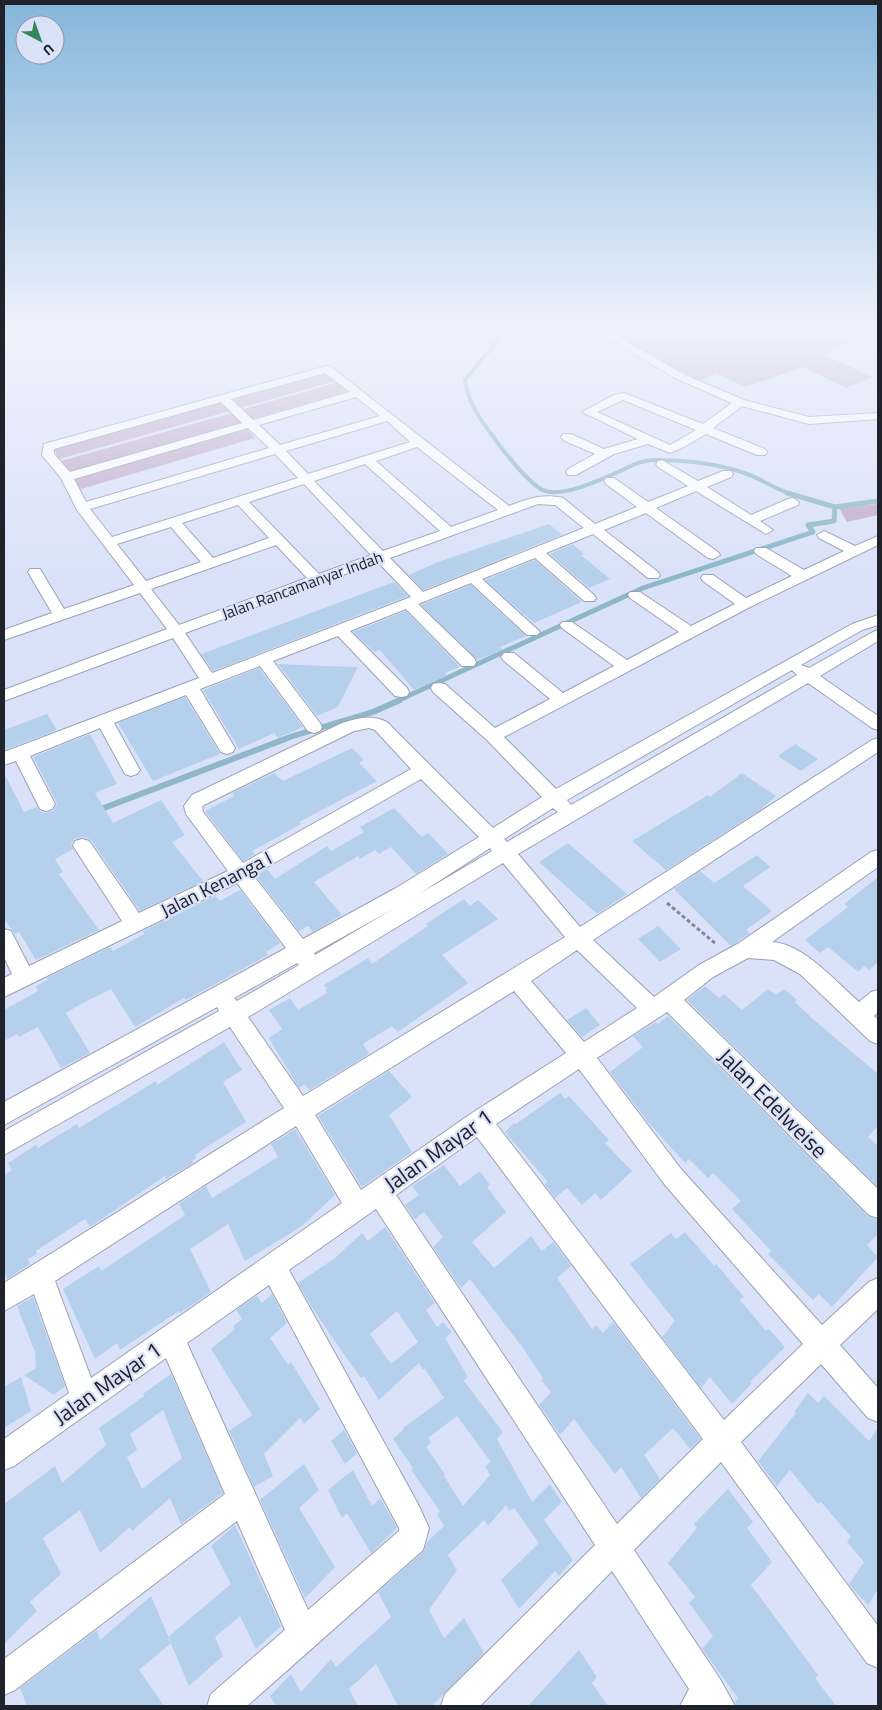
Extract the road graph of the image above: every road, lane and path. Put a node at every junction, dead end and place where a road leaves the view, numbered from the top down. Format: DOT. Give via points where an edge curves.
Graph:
graph roads {
  1 [pos="181,410"];
  2 [pos="235,410"];
  3 [pos="299,410"];
  4 [pos="380,410"];
  5 [pos="592,410"];
  6 [pos="657,410"];
  7 [pos="729,410"];
  8 [pos="768,410"];
  9 [pos="878,416"];
  10 [pos="389,417"];
  11 [pos="249,424"];
  12 [pos="702,429"];
  13 [pos="567,437"];
  14 [pos="648,440"];
  15 [pos="419,444"];
  16 [pos="278,450"];
  17 [pos="761,452"];
  18 [pos="605,454"];
  19 [pos="368,460"];
  20 [pos="662,464"];
  21 [pos="572,472"];
  22 [pos="727,474"];
  23 [pos="66,477"];
  24 [pos="307,479"];
  25 [pos="610,481"];
  26 [pos="697,487"];
  27 [pos="241,501"];
  28 [pos="793,502"];
  29 [pos="82,507"];
  30 [pos="648,507"];
  31 [pos="508,511"];
  32 [pos="752,519"];
  33 [pos="174,522"];
  34 [pos="594,530"];
  35 [pos="766,530"];
  36 [pos="449,532"];
  37 [pos="824,535"];
  38 [pos="278,540"];
  39 [pos="878,540"];
  40 [pos="109,542"];
  41 [pos="761,551"];
  42 [pos="854,552"];
  43 [pos="538,553"];
  44 [pos="713,555"];
  45 [pos="381,556"];
  46 [pos="210,563"];
  47 [pos="35,572"];
  48 [pos="653,575"];
  49 [pos="803,576"];
  50 [pos="474,578"];
  51 [pos="708,578"];
  52 [pos="317,580"];
  53 [pos="143,587"];
  54 [pos="635,595"];
  55 [pos="590,598"];
  56 [pos="415,602"];
  57 [pos="745,604"];
  58 [pos="60,615"];
  59 [pos="878,620"];
  60 [pos="567,625"];
  61 [pos="341,630"];
  62 [pos="176,631"];
  63 [pos="532,632"];
  64 [pos="690,633"];
  65 [pos="4,635"];
  66 [pos="878,635"];
  67 [pos="508,657"];
  68 [pos="264,660"];
  69 [pos="468,662"];
  70 [pos="791,664"];
  71 [pos="624,666"];
  72 [pos="809,676"];
  73 [pos="209,680"];
  74 [pos="190,687"];
  75 [pos="439,688"];
  76 [pos="401,692"];
  77 [pos="4,696"];
  78 [pos="561,700"];
  79 [pos="104,720"];
  80 [pos="878,724"];
  81 [pos="314,728"];
  82 [pos="493,736"];
  83 [pos="878,744"];
  84 [pos="227,748"];
  85 [pos="12,756"];
  86 [pos="131,770"];
  87 [pos="423,770"];
  88 [pos="555,798"];
  89 [pos="46,804"];
  90 [pos="572,814"];
  91 [pos="490,838"];
  92 [pos="82,846"];
  93 [pos="505,852"];
  94 [pos="878,857"];
  95 [pos="241,873"];
  96 [pos="653,890"];
  97 [pos="136,925"];
  98 [pos="4,937"];
  99 [pos="578,938"];
  100 [pos="300,951"];
  101 [pos="739,953"];
  102 [pos="312,967"];
  103 [pos="25,978"];
  104 [pos="516,979"];
  105 [pos="4,988"];
  106 [pos="220,996"];
  107 [pos="878,999"];
  108 [pos="660,1003"];
  109 [pos="234,1014"];
  110 [pos="858,1016"];
  111 [pos="878,1034"];
  112 [pos="581,1054"];
  113 [pos="300,1111"];
  114 [pos="4,1114"];
  115 [pos="480,1120"];
  116 [pos="4,1144"];
  117 [pos="368,1199"];
  118 [pos="878,1206"];
  119 [pos="273,1266"];
  120 [pos="40,1276"];
  121 [pos="878,1291"];
  122 [pos="4,1298"];
  123 [pos="172,1338"];
  124 [pos="821,1344"];
  125 [pos="85,1398"];
  126 [pos="878,1408"];
  127 [pos="723,1442"];
  128 [pos="4,1456"];
  129 [pos="241,1500"];
  130 [pos="615,1548"];
  131 [pos="303,1636"];
  132 [pos="878,1652"];
  133 [pos="4,1679"];
  134 [pos="708,1701"];
  135 [pos="223,1706"];
  136 [pos="458,1706"];
  1 -- 23 [label="street" via="48,447 48,455"];
  2 -- 11 [label="street"];
  3 -- 11 [label="street"];
  4 -- 10 [label="street"];
  5 -- 14 [label="street" via="588,412"];
  6 -- 12 [label="street"];
  7 -- 12 [label="street"];
  8 -- 9 [label="street" via="809,421"];
  10 -- 15 [label="street"];
  10 -- 16 [label="street"];
  11 -- 16 [label="street"];
  11 -- 23 [label="street"];
  12 -- 14 [label="street" via="670,449"];
  12 -- 17 [label="street"];
  13 -- 18 [label="street"];
  14 -- 18 [label="street"];
  15 -- 19 [label="street"];
  15 -- 31 [label="street"];
  16 -- 24 [label="street"];
  16 -- 29 [label="street"];
  18 -- 21 [label="street"];
  19 -- 24 [label="street"];
  19 -- 36 [label="street"];
  20 -- 26 [label="street"];
  22 -- 26 [label="street"];
  23 -- 29 [label="street"];
  24 -- 27 [label="street"];
  24 -- 45 [label="street"];
  25 -- 30 [label="street"];
  26 -- 30 [label="street"];
  26 -- 32 [label="street"];
  27 -- 33 [label="street"];
  27 -- 38 [label="street"];
  28 -- 32 [label="street"];
  29 -- 40 [label="street"];
  30 -- 34 [label="street"];
  30 -- 44 [label="street"];
  31 -- 34 [label="street, Jalan Rancamanyar Indah" via="537,500 558,502"];
  31 -- 36 [label="street, Jalan Rancamanyar Indah"];
  32 -- 35 [label="street"];
  33 -- 40 [label="street"];
  33 -- 46 [label="street"];
  34 -- 43 [label="street"];
  34 -- 48 [label="street, Jalan Rancamanyar Indah"];
  36 -- 45 [label="street, Jalan Rancamanyar Indah"];
  37 -- 42 [label="street"];
  38 -- 46 [label="street"];
  38 -- 52 [label="street"];
  39 -- 42 [label="street"];
  40 -- 53 [label="street"];
  41 -- 49 [label="street"];
  42 -- 49 [label="street"];
  43 -- 50 [label="street"];
  43 -- 55 [label="street"];
  45 -- 52 [label="street, Jalan Rancamanyar Indah"];
  45 -- 56 [label="street"];
  46 -- 53 [label="street"];
  47 -- 58 [label="street"];
  49 -- 57 [label="street"];
  50 -- 56 [label="street"];
  50 -- 63 [label="street"];
  51 -- 57 [label="street"];
  52 -- 62 [label="street, Jalan Rancamanyar Indah"];
  53 -- 58 [label="street"];
  53 -- 62 [label="street"];
  54 -- 64 [label="street"];
  56 -- 61 [label="street"];
  56 -- 69 [label="street"];
  57 -- 64 [label="street"];
  58 -- 65 [label="street"];
  59 -- 70 [label="street" via="857,627"];
  60 -- 71 [label="street"];
  61 -- 68 [label="street"];
  61 -- 76 [label="street"];
  62 -- 73 [label="street"];
  62 -- 77 [label="street, Jalan Rancamanyar Indah"];
  64 -- 71 [label="street"];
  66 -- 72 [label="street"];
  67 -- 78 [label="street"];
  68 -- 73 [label="street"];
  68 -- 81 [label="street"];
  70 -- 72 [label="street"];
  70 -- 88 [label="street"];
  71 -- 78 [label="street"];
  72 -- 80 [label="street"];
  72 -- 90 [label="street"];
  73 -- 74 [label="street"];
  74 -- 79 [label="street"];
  74 -- 84 [label="street"];
  75 -- 82 [label="street"];
  78 -- 82 [label="street"];
  79 -- 85 [label="street"];
  79 -- 86 [label="street"];
  82 -- 88 [label="street"];
  83 -- 96 [label="street"];
  85 -- 89 [label="street"];
  87 -- 91 [label="street, Jalan Edelweise"];
  87 -- 95 [label="street, Jalan Kenanga I"];
  87 -- 95 [label="street, Jalan Edelweise" via="381,726 374,721 363,722 198,800 193,806 194,814"];
  88 -- 90 [label="street"];
  88 -- 91 [label="street"];
  90 -- 93 [label="street"];
  91 -- 93 [label="street, Jalan Edelweise"];
  91 -- 100 [label="street" via="403,894"];
  92 -- 97 [label="street"];
  93 -- 99 [label="street, Jalan Edelweise"];
  93 -- 102 [label="street"];
  94 -- 101 [label="street, Jalan Mayar 1"];
  95 -- 97 [label="street, Jalan Kenanga I"];
  95 -- 100 [label="street"];
  96 -- 99 [label="street"];
  96 -- 101 [label="path"];
  97 -- 103 [label="street, Jalan Kenanga I"];
  98 -- 103 [label="street"];
  99 -- 104 [label="street"];
  99 -- 108 [label="street, Jalan Edelweise"];
  100 -- 102 [label="street"];
  100 -- 106 [label="street"];
  101 -- 108 [label="street, Jalan Mayar 1"];
  101 -- 110 [label="street" via="776,951 793,959"];
  102 -- 109 [label="street"];
  103 -- 105 [label="street, Jalan Kenanga I"];
  104 -- 112 [label="street"];
  104 -- 113 [label="street"];
  106 -- 109 [label="street"];
  106 -- 114 [label="street"];
  107 -- 110 [label="street"];
  108 -- 112 [label="street, Jalan Mayar 1"];
  108 -- 118 [label="street, Jalan Edelweise"];
  109 -- 113 [label="street"];
  109 -- 116 [label="street"];
  110 -- 111 [label="street"];
  112 -- 115 [label="street, Jalan Mayar 1"];
  112 -- 124 [label="street" via="673,1177"];
  113 -- 117 [label="street"];
  113 -- 120 [label="street"];
  115 -- 117 [label="street, Jalan Mayar 1"];
  115 -- 127 [label="street"];
  117 -- 119 [label="street, Jalan Mayar 1"];
  117 -- 130 [label="street"];
  119 -- 123 [label="street, Jalan Mayar 1"];
  119 -- 131 [label="street" via="414,1528 412,1539"];
  120 -- 122 [label="street"];
  120 -- 125 [label="street"];
  121 -- 124 [label="street"];
  123 -- 125 [label="street, Jalan Mayar 1"];
  123 -- 129 [label="street"];
  124 -- 126 [label="street"];
  124 -- 127 [label="street"];
  125 -- 128 [label="street, Jalan Mayar 1"];
  127 -- 130 [label="street"];
  127 -- 132 [label="street"];
  129 -- 131 [label="street"];
  129 -- 133 [label="street"];
  130 -- 134 [label="street"];
  130 -- 136 [label="street"];
  131 -- 135 [label="street"];
}
